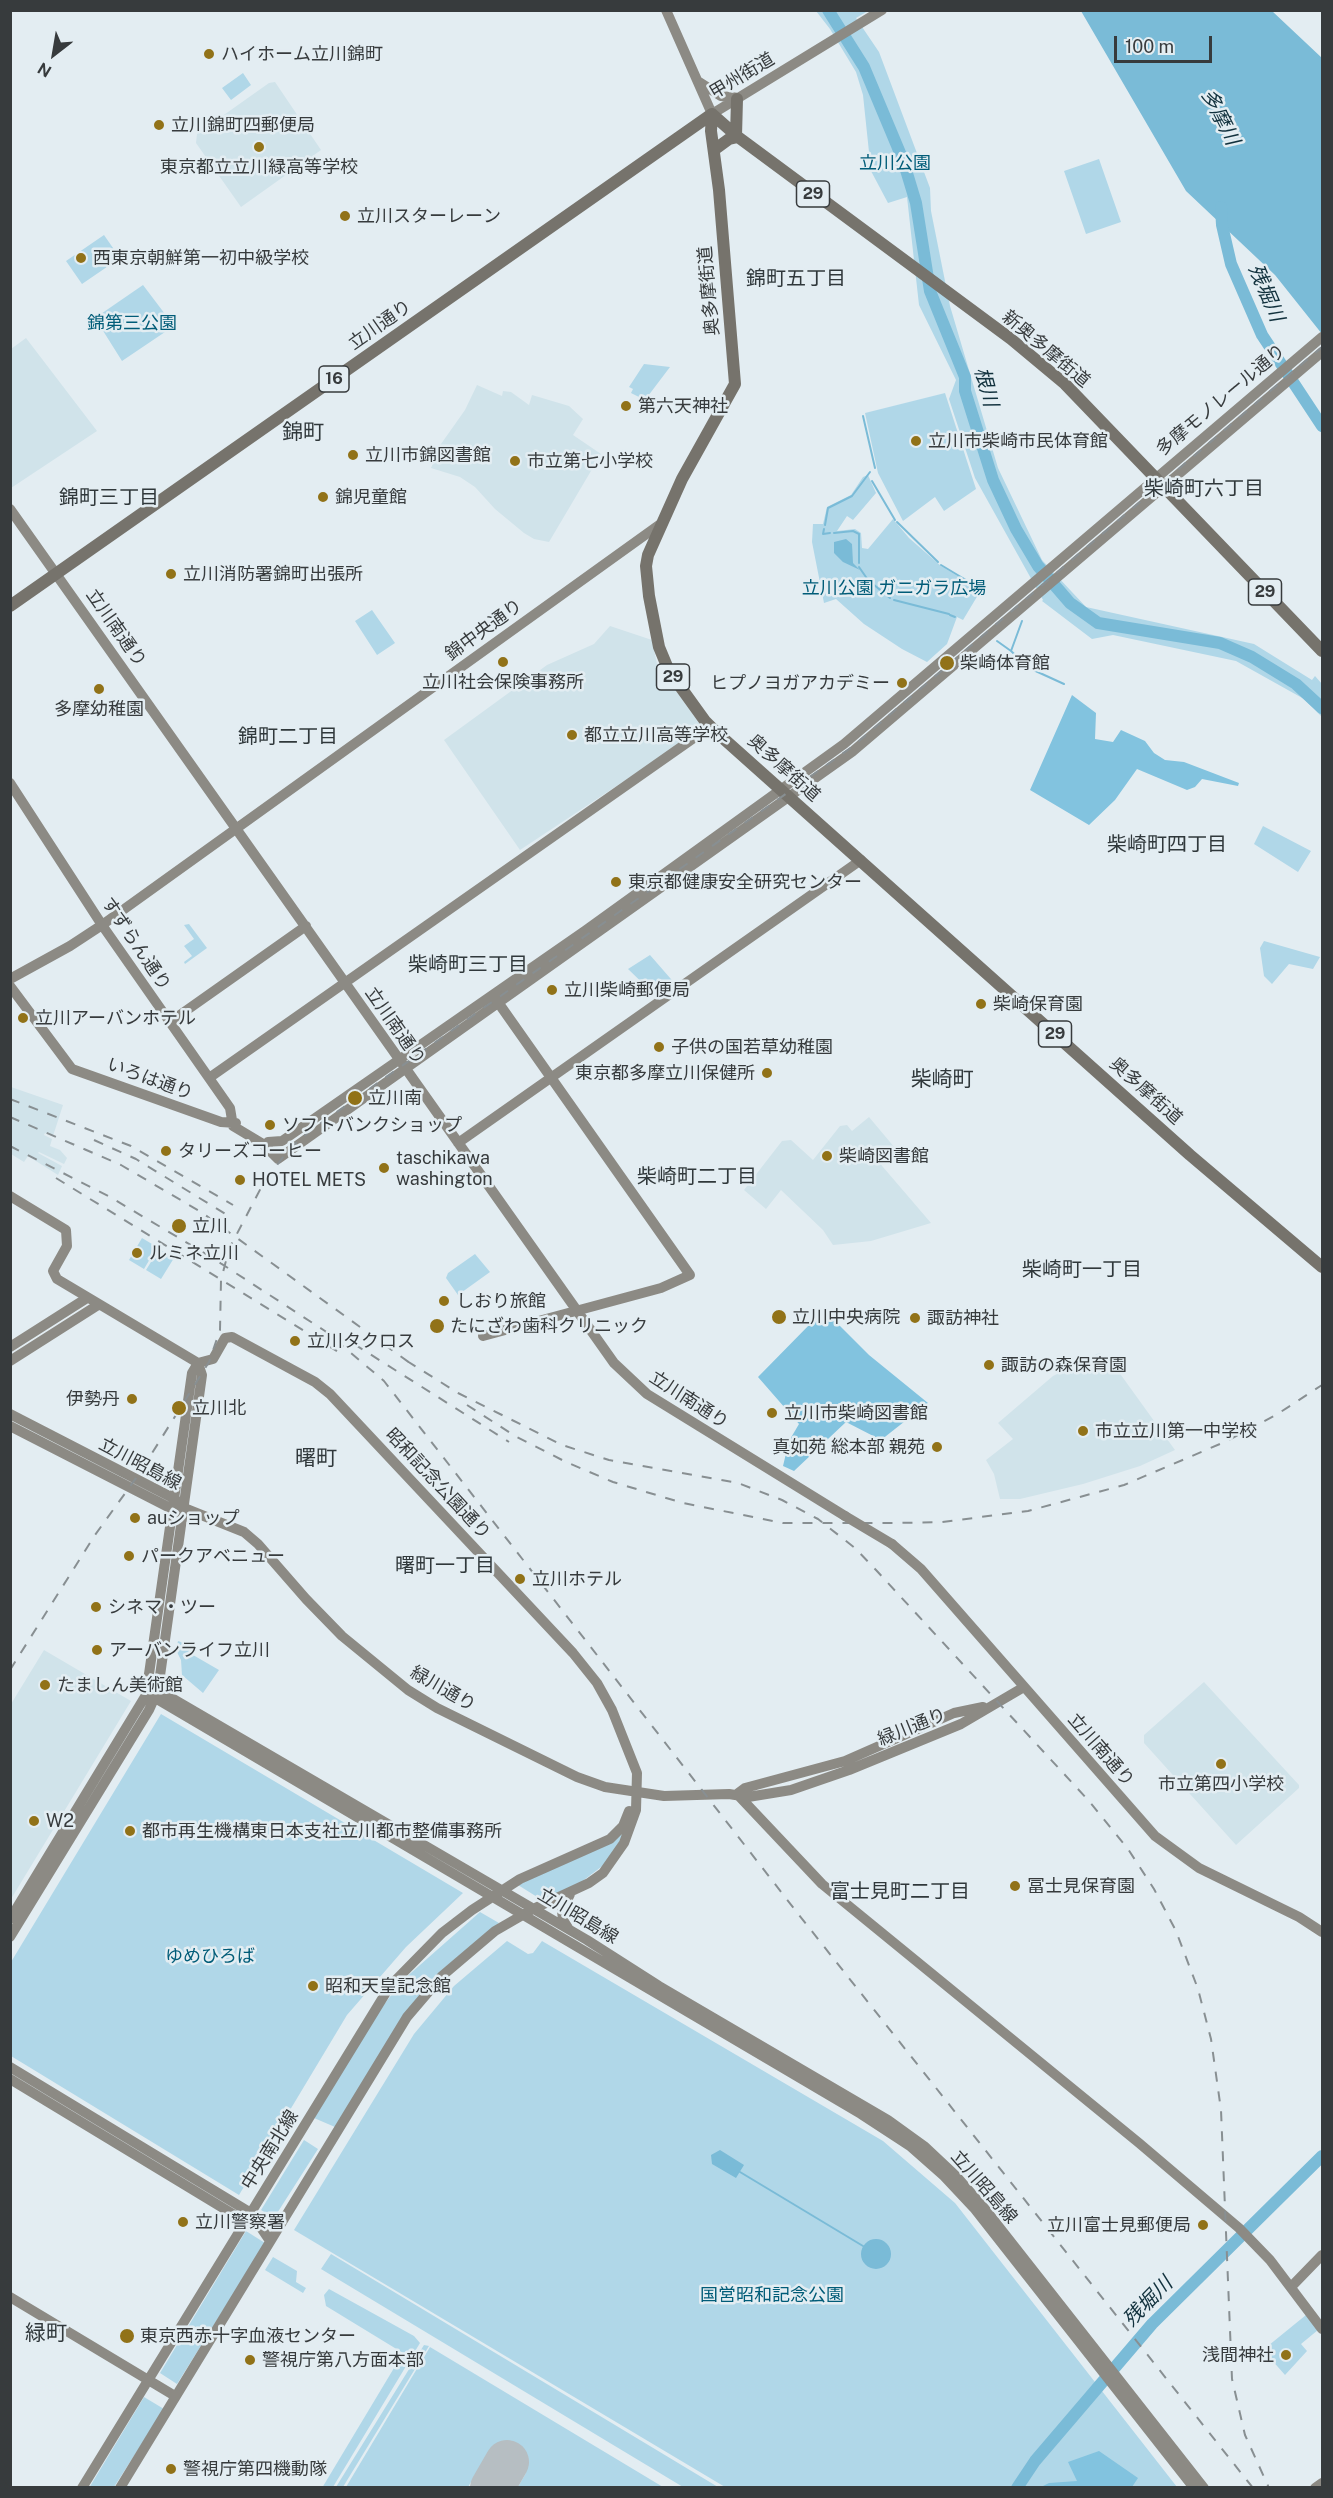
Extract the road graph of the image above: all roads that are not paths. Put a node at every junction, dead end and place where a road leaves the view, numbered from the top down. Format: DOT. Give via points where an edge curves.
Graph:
graph roads {
  1 [pos="666,10"];
  2 [pos="882,10"];
  3 [pos="697,80"];
  4 [pos="738,99"];
  5 [pos="712,114"];
  6 [pos="737,136"];
  7 [pos="714,150"];
  8 [pos="1323,337"];
  9 [pos="1323,352"];
  10 [pos="1154,477"];
  11 [pos="1164,487"];
  12 [pos="10,509"];
  13 [pos="659,525"];
  14 [pos="57,573"];
  15 [pos="10,606"];
  16 [pos="1323,651"];
  17 [pos="711,726"];
  18 [pos="10,783"];
  19 [pos="786,794"];
  20 [pos="238,829"];
  21 [pos="861,860"];
  22 [pos="102,925"];
  23 [pos="306,926"];
  24 [pos="10,979"];
  25 [pos="345,983"];
  26 [pos="10,986"];
  27 [pos="495,998"];
  28 [pos="170,1022"];
  29 [pos="398,1059"];
  30 [pos="405,1070"];
  31 [pos="209,1078"];
  32 [pos="551,1078"];
  33 [pos="231,1122"];
  34 [pos="268,1142"];
  35 [pos="458,1143"];
  36 [pos="278,1159"];
  37 [pos="10,1196"];
  38 [pos="1323,1267"];
  39 [pos="87,1298"];
  40 [pos="98,1305"];
  41 [pos="577,1312"];
  42 [pos="483,1336"];
  43 [pos="10,1347"];
  44 [pos="10,1361"];
  45 [pos="198,1363"];
  46 [pos="10,1414"];
  47 [pos="10,1426"];
  48 [pos="178,1506"];
  49 [pos="1024,1687"];
  50 [pos="154,1693"];
  51 [pos="636,1794"];
  52 [pos="737,1794"];
  53 [pos="501,1889"];
  54 [pos="570,1894"];
  55 [pos="490,1897"];
  56 [pos="528,1912"];
  57 [pos="10,1919"];
  58 [pos="569,1930"];
  59 [pos="1323,1932"];
  60 [pos="10,1937"];
  61 [pos="10,2067"];
  62 [pos="10,2079"];
  63 [pos="249,2217"];
  64 [pos="270,2241"];
  65 [pos="1323,2255"];
  66 [pos="1291,2288"];
  67 [pos="10,2297"];
  68 [pos="1323,2330"];
  69 [pos="1099,2361"];
  70 [pos="148,2380"];
  71 [pos="1119,2386"];
  72 [pos="175,2397"];
  73 [pos="1323,2483"];
  74 [pos="82,2487"];
  75 [pos="120,2487"];
  76 [pos="1194,2487"];
  77 [pos="1204,2487"];
  78 [pos="1315,2487"];
  1 -- 3 [label="street, 甲州街道"];
  2 -- 4 [label="street, 甲州街道"];
  3 -- 4 [label="street" via="714,93"];
  3 -- 5 [label="street, 甲州街道"];
  4 -- 5 [label="street, 甲州街道"];
  4 -- 6 [label="main road"];
  5 -- 6 [label="main road, 新奥多摩街道 / 29"];
  5 -- 7 [label="main road, 奥多摩街道 / 29"];
  5 -- 14 [label="main road, 立川通り / 16"];
  6 -- 7 [label="main road"];
  6 -- 10 [label="main road, 新奥多摩街道 / 29" via="1022,348 1065,384"];
  7 -- 13 [label="main road, 奥多摩街道 / 29" via="735,384"];
  8 -- 10 [label="street, 多摩モノレール通り"];
  9 -- 11 [label="street, 多摩モノレール通り"];
  10 -- 11 [label="main road, 新奥多摩街道 / 29"];
  10 -- 19 [label="street, 多摩モノレール通り"];
  11 -- 16 [label="main road, 新奥多摩街道 / 29"];
  11 -- 19 [label="street, 多摩モノレール通り" via="852,752"];
  12 -- 14 [label="street, 立川南通り"];
  13 -- 17 [label="main road, 奥多摩街道 / 29" via="646,566 659,647 673,678"];
  13 -- 20 [label="street, 錦中央通り"];
  14 -- 15 [label="main road, 立川通り / 16"];
  14 -- 20 [label="street, 立川南通り"];
  17 -- 19 [label="main road, 奥多摩街道 / 29"];
  17 -- 25 [label="street"];
  18 -- 22 [label="street, すずらん通り"];
  19 -- 21 [label="main road, 奥多摩街道 / 29"];
  19 -- 27 [label="street" via="586,930"];
  20 -- 22 [label="street"];
  20 -- 23 [label="street, 立川南通り"];
  21 -- 32 [label="street"];
  21 -- 38 [label="main road, 奥多摩街道 / 29" via="1190,1155"];
  22 -- 24 [label="street"];
  22 -- 28 [label="street, すずらん通り"];
  23 -- 25 [label="street, 立川南通り"];
  23 -- 28 [label="street"];
  25 -- 29 [label="street, 立川南通り"];
  25 -- 31 [label="street"];
  26 -- 33 [label="street, いろは通り" via="72,1069 221,1122"];
  27 -- 29 [label="street"];
  27 -- 30 [label="street"];
  27 -- 32 [label="street"];
  28 -- 31 [label="street, すずらん通り"];
  29 -- 30 [label="street, 立川南通り"];
  29 -- 34 [label="street" via="282,1141"];
  30 -- 35 [label="street, 立川南通り"];
  30 -- 36 [label="street"];
  31 -- 33 [label="street, すずらん通り" via="230,1108"];
  32 -- 35 [label="street"];
  32 -- 41 [label="street" via="690,1275 661,1288"];
  33 -- 34 [label="street"];
  33 -- 36 [label="street"];
  34 -- 36 [label="street"];
  35 -- 41 [label="street, 立川南通り"];
  37 -- 39 [label="street" via="66,1230 67,1246 53,1274"];
  39 -- 40 [label="street"];
  39 -- 43 [label="street"];
  40 -- 44 [label="street"];
  40 -- 45 [label="street"];
  41 -- 42 [label="street"];
  41 -- 49 [label="street, 立川南通り, bridge" via="614,1363 640,1389 892,1544 921,1569"];
  45 -- 48 [label="street" via="201,1375"];
  45 -- 51 [label="street, 昭和記念公園通り" via="213,1359 225,1338 232,1337 330,1394 568,1647 597,1683 635,1769"];
  46 -- 48 [label="street, 立川昭島線"];
  47 -- 48 [label="street, 立川昭島線"];
  48 -- 50 [label="street, 立川昭島線"];
  48 -- 51 [label="street, 緑川通り" via="253,1539 342,1636 423,1699 585,1781"];
  49 -- 52 [label="street, 緑川通り" via="961,1724 849,1770 791,1790 748,1797"];
  49 -- 59 [label="street, 立川南通り" via="1166,1846 1198,1868"];
  50 -- 53 [label="street, 立川昭島線"];
  50 -- 55 [label="street, 立川昭島線"];
  50 -- 57 [label="street"];
  50 -- 60 [label="street"];
  51 -- 52 [label="street, 緑川通り"];
  51 -- 53 [label="street, 中央南北線" via="625,1822 610,1839"];
  51 -- 54 [label="street" via="634,1820 615,1858 597,1879"];
  52 -- 66 [label="street" via="822,1884 1239,2228"];
  53 -- 55 [label="street, 中央南北線"];
  53 -- 56 [label="street, 立川昭島線"];
  54 -- 56 [label="street"];
  54 -- 58 [label="street" via="562,1911"];
  55 -- 56 [label="street, 立川昭島線"];
  55 -- 63 [label="street, 中央南北線" via="442,1933 390,1986"];
  56 -- 58 [label="street, 立川昭島線"];
  56 -- 64 [label="street" via="495,1931 456,1964 407,2017"];
  56 -- 69 [label="street, 立川昭島線" via="910,2146 964,2197"];
  58 -- 69 [label="street, 立川昭島線" via="863,2105 924,2146 966,2186"];
  61 -- 63 [label="street"];
  62 -- 63 [label="street"];
  63 -- 64 [label="street"];
  63 -- 70 [label="street, 中央南北線"];
  64 -- 72 [label="street"];
  65 -- 66 [label="street"];
  66 -- 68 [label="street"];
  67 -- 70 [label="street"];
  69 -- 71 [label="street, 立川昭島線"];
  70 -- 72 [label="street"];
  70 -- 74 [label="street, 中央南北線"];
  71 -- 76 [label="street, 立川昭島線"];
  71 -- 77 [label="street, 立川昭島線"];
  72 -- 75 [label="street"];
  73 -- 78 [label="street"];
}
